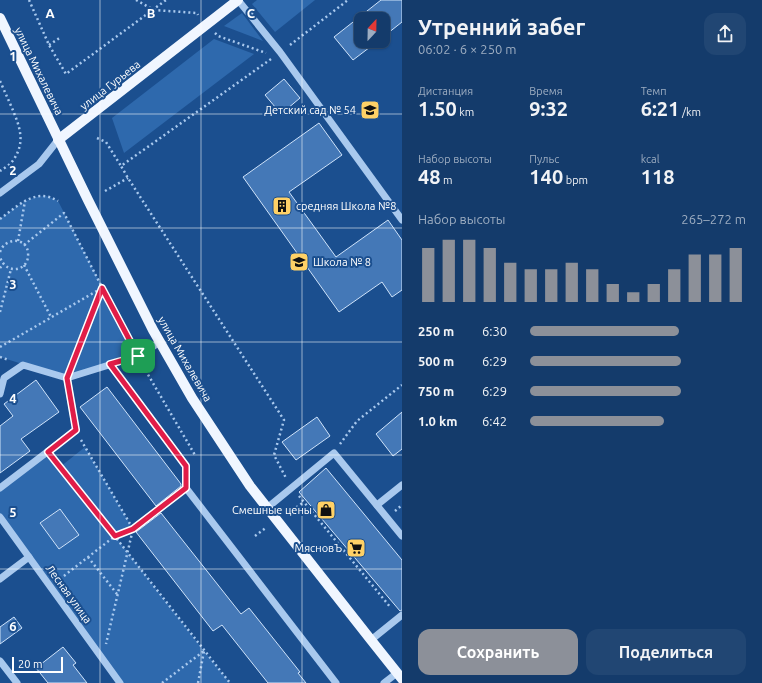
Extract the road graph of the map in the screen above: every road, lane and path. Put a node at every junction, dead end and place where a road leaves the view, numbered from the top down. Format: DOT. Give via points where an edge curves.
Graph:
graph roads {
  1 [pos="29,0"];
  2 [pos="166,0"];
  3 [pos="238,0"];
  4 [pos="348,0"];
  5 [pos="0,18"];
  6 [pos="61,37"];
  7 [pos="49,45"];
  8 [pos="280,52"];
  9 [pos="0,81"];
  10 [pos="97,138"];
  11 [pos="58,140"];
  12 [pos="121,166"];
  13 [pos="0,171"];
  14 [pos="128,178"];
  15 [pos="106,191"];
  16 [pos="0,193"];
  17 [pos="26,200"];
  18 [pos="58,201"];
  19 [pos="0,219"];
  20 [pos="402,220"];
  21 [pos="18,241"];
  22 [pos="24,245"];
  23 [pos="0,252"];
  24 [pos="0,257"];
  25 [pos="3,264"];
  26 [pos="24,265"];
  27 [pos="0,268"];
  28 [pos="12,269"];
  29 [pos="102,288"];
  30 [pos="0,312"];
  31 [pos="51,317"];
  32 [pos="160,342"];
  33 [pos="0,347"];
  34 [pos="138,356"];
  35 [pos="110,364"];
  36 [pos="67,378"];
  37 [pos="402,385"];
  38 [pos="0,394"];
  39 [pos="76,430"];
  40 [pos="48,452"];
  41 [pos="334,453"];
  42 [pos="196,457"];
  43 [pos="402,485"];
  44 [pos="292,487"];
  45 [pos="0,488"];
  46 [pos="186,488"];
  47 [pos="377,505"];
  48 [pos="267,508"];
  49 [pos="0,517"];
  50 [pos="133,529"];
  51 [pos="115,536"];
  52 [pos="402,536"];
  53 [pos="127,552"];
  54 [pos="29,557"];
  55 [pos="88,557"];
  56 [pos="0,579"];
  57 [pos="50,586"];
  58 [pos="117,595"];
  59 [pos="400,616"];
  60 [pos="371,640"];
  61 [pos="204,651"];
  62 [pos="102,658"];
  63 [pos="0,661"];
  64 [pos="399,676"];
  65 [pos="17,683"];
  66 [pos="120,683"];
  67 [pos="162,683"];
  68 [pos="198,683"];
  69 [pos="230,683"];
  70 [pos="336,683"];
  71 [pos="384,683"];
  1 -- 7 [label="path"];
  2 -- 7 [label="path" via="66,74"];
  3 -- 8 [label="street"];
  3 -- 11 [label="main road, улица Гурьева"];
  4 -- 8 [label="path"];
  5 -- 11 [label="main road, улица Михалевича"];
  6 -- 7 [label="path"];
  8 -- 12 [label="path"];
  8 -- 20 [label="street"];
  9 -- 13 [label="path" via="19,125 21,138 14,159"];
  10 -- 12 [label="path" via="106,142"];
  11 -- 16 [label="street, улица Гурьева" via="39,164"];
  11 -- 32 [label="main road, улица Михалевича"];
  12 -- 14 [label="path"];
  14 -- 15 [label="path"];
  14 -- 44 [label="path" via="284,420 274,454"];
  17 -- 18 [label="path" via="44,196"];
  17 -- 19 [label="path"];
  17 -- 21 [label="path"];
  21 -- 22 [label="path"];
  21 -- 23 [label="path" via="5,244"];
  22 -- 26 [label="path" via="28,250 27,262"];
  22 -- 29 [label="path" via="64,213"];
  24 -- 25 [label="path"];
  25 -- 27 [label="path"];
  25 -- 28 [label="path"];
  26 -- 28 [label="path"];
  26 -- 31 [label="path"];
  28 -- 30 [label="path"];
  29 -- 31 [label="path"];
  29 -- 34 [label="path"];
  29 -- 36 [label="path"];
  31 -- 33 [label="path"];
  32 -- 34 [label="street"];
  32 -- 48 [label="main road, улица Михалевича" via="192,398"];
  34 -- 35 [label="street"];
  34 -- 42 [label="path"];
  35 -- 36 [label="street"];
  35 -- 46 [label="street" via="186,466"];
  36 -- 38 [label="street" via="23,365 4,378"];
  36 -- 39 [label="street"];
  37 -- 41 [label="path" via="357,421"];
  39 -- 40 [label="street"];
  39 -- 50 [label="path"];
  40 -- 45 [label="street"];
  40 -- 51 [label="path"];
  41 -- 44 [label="street"];
  41 -- 47 [label="street"];
  43 -- 47 [label="street"];
  44 -- 48 [label="street"];
  44 -- 59 [label="path"];
  46 -- 50 [label="path"];
  46 -- 70 [label="street"];
  47 -- 52 [label="street"];
  48 -- 60 [label="main road, улица Михалевича"];
  49 -- 54 [label="street, Лесная улица"];
  50 -- 51 [label="path"];
  50 -- 53 [label="path"];
  51 -- 53 [label="path"];
  51 -- 55 [label="path"];
  53 -- 58 [label="path"];
  53 -- 61 [label="path"];
  54 -- 56 [label="street"];
  54 -- 57 [label="street, Лесная улица"];
  55 -- 57 [label="path"];
  55 -- 58 [label="path"];
  57 -- 62 [label="street, Лесная улица"];
  58 -- 62 [label="path"];
  59 -- 60 [label="street"];
  60 -- 64 [label="main road, улица Михалевича"];
  61 -- 67 [label="path"];
  61 -- 68 [label="path"];
  61 -- 69 [label="path"];
  62 -- 66 [label="street, Лесная улица"];
  63 -- 65 [label="street"];
  64 -- 71 [label="street"];
}
